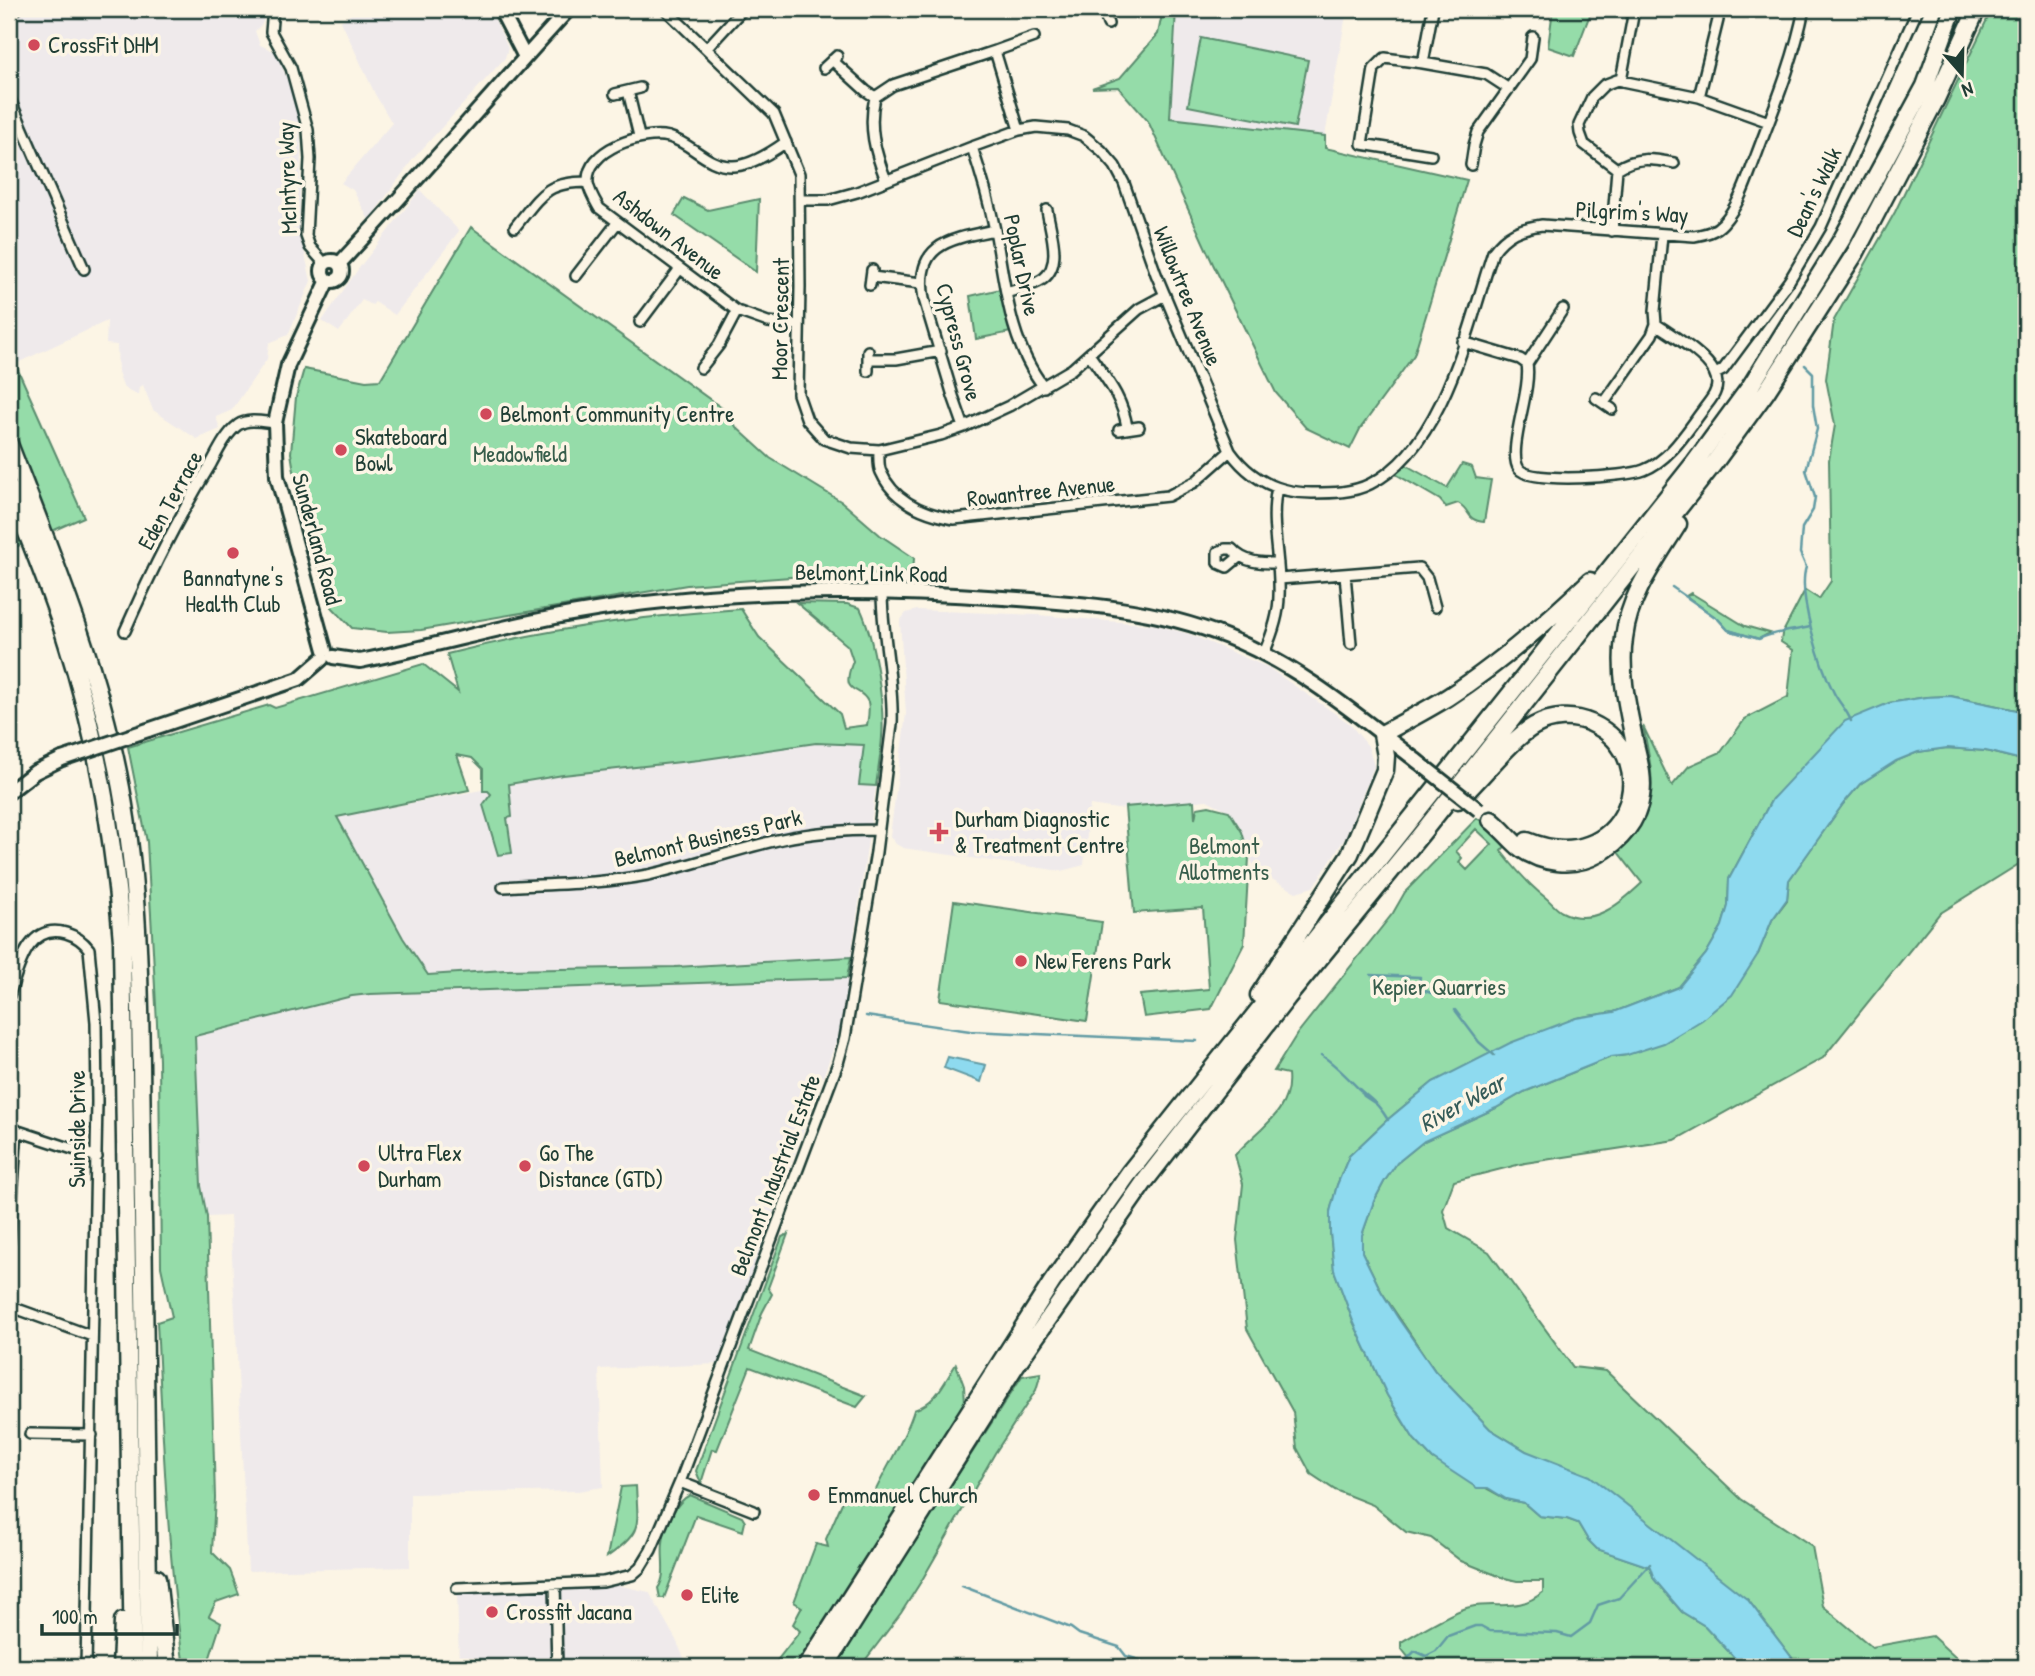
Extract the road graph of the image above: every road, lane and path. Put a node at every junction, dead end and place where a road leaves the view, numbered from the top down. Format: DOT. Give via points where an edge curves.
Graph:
graph roads {
  1 [pos="17,9"];
  2 [pos="273,9"];
  3 [pos="500,9"];
  4 [pos="569,9"];
  5 [pos="665,9"];
  6 [pos="743,9"];
  7 [pos="1104,9"];
  8 [pos="1433,9"];
  9 [pos="1804,9"];
  10 [pos="1918,9"];
  11 [pos="1953,9"];
  12 [pos="1977,9"];
  13 [pos="9,12"];
  14 [pos="1633,16"];
  15 [pos="1718,20"];
  16 [pos="1108,24"];
  17 [pos="1034,37"];
  18 [pos="1533,37"];
  19 [pos="707,48"];
  20 [pos="995,51"];
  21 [pos="525,57"];
  22 [pos="1423,63"];
  23 [pos="824,68"];
  24 [pos="1621,80"];
  25 [pos="640,88"];
  26 [pos="1509,89"];
  27 [pos="628,90"];
  28 [pos="615,94"];
  29 [pos="9,97"];
  30 [pos="875,97"];
  31 [pos="1699,97"];
  32 [pos="1769,122"];
  33 [pos="1019,130"];
  34 [pos="639,136"];
  35 [pos="786,142"];
  36 [pos="972,147"];
  37 [pos="1431,155"];
  38 [pos="1674,163"];
  39 [pos="1471,165"];
  40 [pos="1617,169"];
  41 [pos="886,180"];
  42 [pos="588,183"];
  43 [pos="800,200"];
  44 [pos="1046,210"];
  45 [pos="617,223"];
  46 [pos="515,227"];
  47 [pos="995,230"];
  48 [pos="1612,231"];
  49 [pos="1662,235"];
  50 [pos="340,263"];
  51 [pos="325,264"];
  52 [pos="84,269"];
  53 [pos="679,270"];
  54 [pos="576,276"];
  55 [pos="871,277"];
  56 [pos="328,280"];
  57 [pos="921,283"];
  58 [pos="1006,293"];
  59 [pos="1165,295"];
  60 [pos="1563,309"];
  61 [pos="737,311"];
  62 [pos="639,322"];
  63 [pos="1656,324"];
  64 [pos="799,325"];
  65 [pos="1464,342"];
  66 [pos="940,351"];
  67 [pos="1089,354"];
  68 [pos="1527,364"];
  69 [pos="701,368"];
  70 [pos="869,371"];
  71 [pos="1715,374"];
  72 [pos="1044,387"];
  73 [pos="1604,403"];
  74 [pos="275,423"];
  75 [pos="1139,426"];
  76 [pos="964,427"];
  77 [pos="9,444"];
  78 [pos="879,450"];
  79 [pos="1230,450"];
  80 [pos="1716,462"];
  81 [pos="9,488"];
  82 [pos="1278,488"];
  83 [pos="1638,533"];
  84 [pos="1239,557"];
  85 [pos="1278,562"];
  86 [pos="1345,574"];
  87 [pos="1279,579"];
  88 [pos="882,593"];
  89 [pos="1435,607"];
  90 [pos="125,631"];
  91 [pos="1351,644"];
  92 [pos="1264,653"];
  93 [pos="327,655"];
  94 [pos="1382,734"];
  95 [pos="9,792"];
  96 [pos="1485,815"];
  97 [pos="878,830"];
  98 [pos="1505,831"];
  99 [pos="1422,833"];
  100 [pos="503,887"];
  101 [pos="9,996"];
  102 [pos="1192,1093"];
  103 [pos="13,1129"];
  104 [pos="97,1157"];
  105 [pos="9,1236"];
  106 [pos="9,1242"];
  107 [pos="9,1306"];
  108 [pos="92,1336"];
  109 [pos="30,1434"];
  110 [pos="92,1435"];
  111 [pos="680,1482"];
  112 [pos="139,1496"];
  113 [pos="754,1511"];
  114 [pos="555,1584"];
  115 [pos="457,1588"];
  116 [pos="86,1667"];
  117 [pos="121,1667"];
  118 [pos="133,1667"];
  119 [pos="149,1667"];
  120 [pos="167,1667"];
  121 [pos="557,1667"];
  122 [pos="806,1667"];
  123 [pos="825,1667"];
  1 -- 13 [label="street"];
  2 -- 51 [label="street, McIntyre Way" via="271,32 291,68 308,130 306,236"];
  3 -- 21 [label="street"];
  4 -- 21 [label="street"];
  5 -- 19 [label="street, Moor Crescent"];
  6 -- 19 [label="street"];
  7 -- 16 [label="street"];
  8 -- 22 [label="street"];
  9 -- 32 [label="street, Pilgrim's Way"];
  10 -- 71 [label="street, Dean's Walk" via="1821,228 1789,281 1723,370"];
  11 -- 83 [label="highway" via="1925,86 1842,239 1750,387"];
  12 -- 80 [label="highway" via="1937,99 1856,252"];
  14 -- 24 [label="street"];
  15 -- 31 [label="street"];
  17 -- 20 [label="street"];
  18 -- 26 [label="street" via="1530,59"];
  19 -- 35 [label="street, Moor Crescent" via="774,114"];
  20 -- 30 [label="street" via="893,85"];
  20 -- 33 [label="street"];
  21 -- 50 [label="street"];
  22 -- 26 [label="street" via="1486,74"];
  22 -- 37 [label="street" via="1385,58 1374,69 1362,144"];
  23 -- 30 [label="street" via="834,58"];
  24 -- 31 [label="street"];
  24 -- 40 [label="street" via="1598,91 1579,125 1584,144"];
  25 -- 27 [label="street"];
  26 -- 39 [label="street" via="1478,132"];
  27 -- 28 [label="street"];
  27 -- 34 [label="street"];
  29 -- 52 [label="street"];
  30 -- 41 [label="street" via="872,136"];
  31 -- 32 [label="street"];
  32 -- 49 [label="street, Pilgrim's Way" via="1735,206 1721,225 1694,236"];
  33 -- 36 [label="street, Willowtree Avenue"];
  33 -- 59 [label="street, Willowtree Avenue" via="1052,127 1074,131 1102,151 1124,183"];
  34 -- 35 [label="street" via="671,138 715,164 734,167 769,155"];
  34 -- 42 [label="street, Ashdown Avenue" via="613,147 596,161"];
  35 -- 43 [label="street, Moor Crescent" via="799,174"];
  36 -- 41 [label="street, Willowtree Avenue"];
  36 -- 47 [label="street, Poplar Drive"];
  38 -- 40 [label="street" via="1642,158"];
  40 -- 48 [label="street"];
  41 -- 43 [label="street, Willowtree Avenue" via="828,200"];
  42 -- 45 [label="street, Ashdown Avenue" via="599,208"];
  42 -- 46 [label="street" via="551,187"];
  43 -- 64 [label="street, Moor Crescent"];
  44 -- 58 [label="street" via="1053,245 1050,273 1041,281"];
  45 -- 53 [label="street, Ashdown Avenue"];
  45 -- 54 [label="street"];
  47 -- 57 [label="street, Cypress Grove" via="937,246 924,265"];
  47 -- 58 [label="street, Poplar Drive"];
  48 -- 49 [label="street, Pilgrim's Way"];
  48 -- 65 [label="street, Pilgrim's Way" via="1542,225 1510,234 1493,252"];
  49 -- 63 [label="street"];
  50 -- 51 [label="street" via="330,260"];
  50 -- 56 [label="street" via="342,276"];
  51 -- 56 [label="street" via="322,275"];
  53 -- 61 [label="street, Ashdown Avenue"];
  53 -- 62 [label="street"];
  55 -- 57 [label="street"];
  56 -- 74 [label="street, Sunderland Road" via="288,365"];
  57 -- 66 [label="street, Cypress Grove"];
  58 -- 72 [label="street, Poplar Drive" via="1027,360"];
  59 -- 67 [label="street, Moor Crescent" via="1139,309"];
  59 -- 79 [label="street, Willowtree Avenue"];
  60 -- 68 [label="street"];
  61 -- 64 [label="street, Ashdown Avenue" via="768,322"];
  61 -- 69 [label="street"];
  63 -- 71 [label="street" via="1706,361"];
  63 -- 73 [label="street"];
  64 -- 78 [label="street, Moor Crescent" via="798,394 807,420 824,439 851,448"];
  65 -- 68 [label="street"];
  65 -- 82 [label="street, Willowtree Avenue" via="1436,413 1419,440 1385,475 1351,491 1332,494"];
  66 -- 70 [label="street" via="908,358 869,355"];
  66 -- 76 [label="street, Cypress Grove"];
  67 -- 72 [label="street, Moor Crescent"];
  67 -- 75 [label="street" via="1124,407 1123,429"];
  68 -- 71 [label="street" via="1514,453 1524,474 1541,477 1622,476 1646,470 1676,446 1715,393"];
  72 -- 76 [label="street, Moor Crescent"];
  74 -- 90 [label="street, Eden Terrace" via="243,422 228,437 192,496"];
  74 -- 93 [label="street, Sunderland Road" via="277,476"];
  76 -- 78 [label="street, Moor Crescent"];
  77 -- 112 [label="highway" via="83,640 111,738 129,839 138,940"];
  78 -- 79 [label="street, Rowantree Avenue" via="880,470 908,504 930,515 954,519 1168,496 1195,482"];
  79 -- 82 [label="street, Willowtree Avenue" via="1247,471"];
  80 -- 98 [label="highway" via="1642,582 1628,617 1622,674 1642,782 1638,810 1630,825 1595,856 1563,863 1535,856"];
  80 -- 99 [label="highway"];
  81 -- 112 [label="highway" via="52,597 82,693 114,854 122,942"];
  82 -- 85 [label="street"];
  83 -- 94 [label="highway" via="1560,610 1505,656 1447,698"];
  83 -- 102 [label="highway"];
  84 -- 85 [label="street"];
  85 -- 87 [label="street"];
  86 -- 87 [label="street"];
  86 -- 89 [label="street" via="1419,568 1427,578"];
  86 -- 91 [label="street"];
  87 -- 92 [label="street" via="1278,612"];
  88 -- 92 [label="street, Belmont Link Road" via="1055,602 1140,612 1200,627"];
  88 -- 93 [label="street, Belmont Link Road" via="753,593 663,601 576,613 360,660"];
  88 -- 97 [label="street, Belmont Industrial Estate" via="893,705"];
  92 -- 94 [label="street, Belmont Link Road" via="1322,688"];
  93 -- 95 [label="street, bridge" via="299,679 62,759"];
  94 -- 96 [label="street, Belmont Link Road, bridge"];
  94 -- 102 [label="highway" via="1385,770 1350,854"];
  96 -- 98 [label="highway"];
  97 -- 100 [label="street, Belmont Business Park" via="781,839 644,876"];
  97 -- 111 [label="street, Belmont Industrial Estate" via="854,995 838,1063"];
  98 -- 99 [label="highway" via="1560,850 1586,846 1608,833 1620,820 1631,787 1630,769 1613,738 1584,720 1558,718 1534,726"];
  99 -- 123 [label="highway" via="1144,1181 1016,1365"];
  101 -- 104 [label="street, Swinside Drive" via="22,957 35,939 48,932 62,932 89,949 96,1022"];
  102 -- 122 [label="highway" via="1052,1282"];
  103 -- 104 [label="street"];
  103 -- 105 [label="street"];
  104 -- 108 [label="street, Swinside Drive"];
  105 -- 106 [label="street"];
  107 -- 108 [label="street"];
  108 -- 110 [label="street, Swinside Drive"];
  109 -- 110 [label="street"];
  110 -- 116 [label="street, Swinside Drive"];
  111 -- 113 [label="street"];
  111 -- 114 [label="street, Belmont Industrial Estate" via="651,1550 632,1575 603,1582"];
  112 -- 117 [label="highway"];
  112 -- 118 [label="highway"];
  112 -- 119 [label="highway"];
  112 -- 120 [label="highway"];
  114 -- 115 [label="street, Belmont Industrial Estate"];
  114 -- 121 [label="street"];
}
